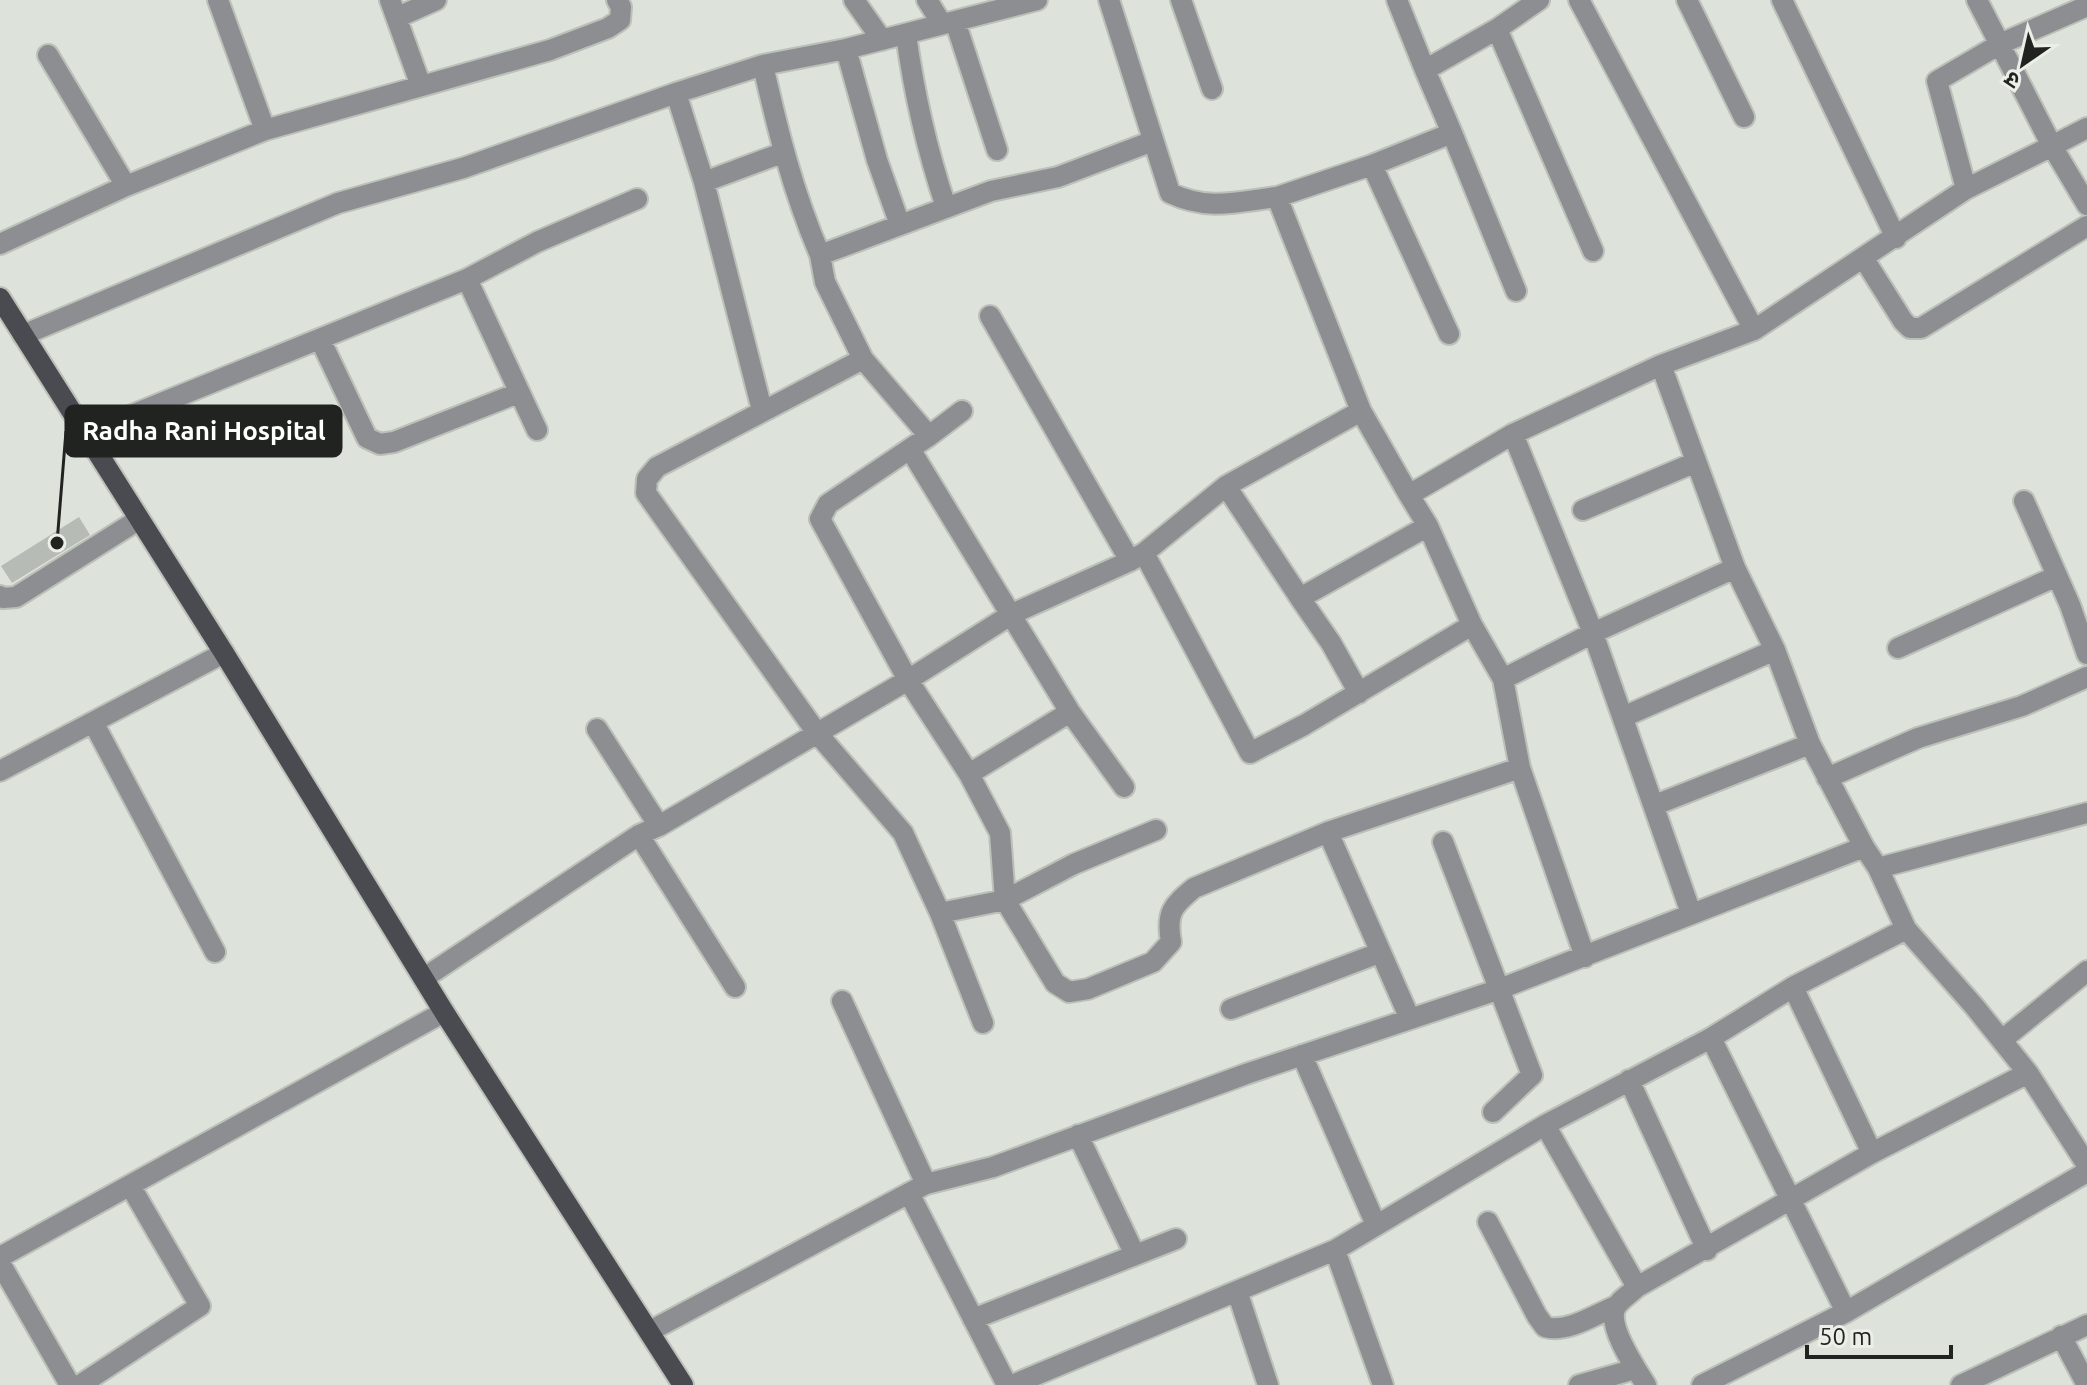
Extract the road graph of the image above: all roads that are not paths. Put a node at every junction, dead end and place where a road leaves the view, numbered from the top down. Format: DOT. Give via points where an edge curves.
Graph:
graph roads {
  1 [pos="218,0"];
  2 [pos="436,0"];
  3 [pos="854,0"];
  4 [pos="927,0"];
  5 [pos="1037,0"];
  6 [pos="1109,0"];
  7 [pos="1181,0"];
  8 [pos="1397,0"];
  9 [pos="1579,0"];
  10 [pos="1687,0"];
  11 [pos="1782,0"];
  12 [pos="1977,0"];
  13 [pos="626,2"];
  14 [pos="1533,2"];
  15 [pos="2087,6"];
  16 [pos="394,8"];
  17 [pos="949,23"];
  18 [pos="1497,29"];
  19 [pos="906,34"];
  20 [pos="882,40"];
  21 [pos="2000,44"];
  22 [pos="846,49"];
  23 [pos="48,55"];
  24 [pos="763,65"];
  25 [pos="1425,70"];
  26 [pos="421,86"];
  27 [pos="1212,89"];
  28 [pos="676,93"];
  29 [pos="1744,117"];
  30 [pos="2087,128"];
  31 [pos="265,130"];
  32 [pos="1452,133"];
  33 [pos="1153,141"];
  34 [pos="2052,146"];
  35 [pos="997,150"];
  36 [pos="782,153"];
  37 [pos="1372,165"];
  38 [pos="704,182"];
  39 [pos="126,186"];
  40 [pos="1966,189"];
  41 [pos="1277,197"];
  42 [pos="637,199"];
  43 [pos="2087,205"];
  44 [pos="946,207"];
  45 [pos="900,225"];
  46 [pos="2087,226"];
  47 [pos="1896,238"];
  48 [pos="0,244"];
  49 [pos="1593,251"];
  50 [pos="820,255"];
  51 [pos="1864,259"];
  52 [pos="467,279"];
  53 [pos="1516,291"];
  54 [pos="3,309"];
  55 [pos="990,316"];
  56 [pos="1754,330"];
  57 [pos="1449,334"];
  58 [pos="23,335"];
  59 [pos="320,339"];
  60 [pos="863,359"];
  61 [pos="1661,365"];
  62 [pos="518,393"];
  63 [pos="762,410"];
  64 [pos="962,411"];
  65 [pos="1361,411"];
  66 [pos="537,430"];
  67 [pos="85,434"];
  68 [pos="1513,434"];
  69 [pos="929,436"];
  70 [pos="910,449"];
  71 [pos="1696,462"];
  72 [pos="1226,486"];
  73 [pos="1409,495"];
  74 [pos="2024,501"];
  75 [pos="1583,510"];
  76 [pos="138,520"];
  77 [pos="1428,526"];
  78 [pos="1137,557"];
  79 [pos="1735,568"];
  80 [pos="2057,576"];
  81 [pos="0,596"];
  82 [pos="1300,598"];
  83 [pos="1012,614"];
  84 [pos="1472,625"];
  85 [pos="1593,633"];
  86 [pos="1898,648"];
  87 [pos="1775,650"];
  88 [pos="224,653"];
  89 [pos="2087,654"];
  90 [pos="2087,677"];
  91 [pos="1503,679"];
  92 [pos="908,680"];
  93 [pos="1359,693"];
  94 [pos="1070,712"];
  95 [pos="1623,717"];
  96 [pos="93,722"];
  97 [pos="597,729"];
  98 [pos="817,733"];
  99 [pos="1810,744"];
  100 [pos="1520,768"];
  101 [pos="0,771"];
  102 [pos="969,774"];
  103 [pos="1827,778"];
  104 [pos="1124,787"];
  105 [pos="1655,805"];
  106 [pos="2087,813"];
  107 [pos="659,826"];
  108 [pos="1156,830"];
  109 [pos="1328,832"];
  110 [pos="639,835"];
  111 [pos="1443,842"];
  112 [pos="1864,847"];
  113 [pos="1878,868"];
  114 [pos="1005,900"];
  115 [pos="940,913"];
  116 [pos="1691,913"];
  117 [pos="1906,929"];
  118 [pos="215,952"];
  119 [pos="1379,953"];
  120 [pos="1585,957"];
  121 [pos="2087,971"];
  122 [pos="424,978"];
  123 [pos="735,987"];
  124 [pos="1793,987"];
  125 [pos="1497,990"];
  126 [pos="842,1001"];
  127 [pos="1231,1009"];
  128 [pos="444,1012"];
  129 [pos="1410,1019"];
  130 [pos="983,1023"];
  131 [pos="1711,1038"];
  132 [pos="2002,1040"];
  133 [pos="1302,1055"];
  134 [pos="2028,1073"];
  135 [pos="1629,1080"];
  136 [pos="1493,1112"];
  137 [pos="1545,1125"];
  138 [pos="1078,1135"];
  139 [pos="1872,1153"];
  140 [pos="2087,1165"];
  141 [pos="2087,1172"];
  142 [pos="131,1187"];
  143 [pos="917,1188"];
  144 [pos="1790,1201"];
  145 [pos="1488,1222"];
  146 [pos="1376,1225"];
  147 [pos="1176,1239"];
  148 [pos="1335,1250"];
  149 [pos="1707,1250"];
  150 [pos="1135,1255"];
  151 [pos="0,1260"];
  152 [pos="1637,1287"];
  153 [pos="1237,1291"];
  154 [pos="1616,1306"];
  155 [pos="1846,1312"];
  156 [pos="973,1319"];
  157 [pos="2087,1325"];
  158 [pos="650,1331"];
  159 [pos="2061,1336"];
  160 [pos="1641,1377"];
  161 [pos="70,1385"];
  162 [pos="80,1385"];
  163 [pos="683,1385"];
  164 [pos="1009,1385"];
  165 [pos="1268,1385"];
  166 [pos="1383,1385"];
  167 [pos="1579,1385"];
  168 [pos="1702,1385"];
  169 [pos="1961,1385"];
  170 [pos="2087,1385"];
  1 -- 31 [label="street"];
  2 -- 16 [label="street"];
  3 -- 20 [label="street"];
  4 -- 17 [label="street"];
  5 -- 17 [label="street"];
  6 -- 33 [label="street"];
  7 -- 27 [label="street"];
  8 -- 25 [label="street"];
  9 -- 56 [label="street"];
  10 -- 29 [label="street"];
  11 -- 47 [label="street"];
  12 -- 21 [label="street"];
  13 -- 26 [label="street" via="620,20 593,34"];
  14 -- 18 [label="street"];
  15 -- 21 [label="street"];
  16 -- 26 [label="street"];
  17 -- 19 [label="street"];
  17 -- 35 [label="street"];
  18 -- 25 [label="street"];
  18 -- 49 [label="street"];
  19 -- 20 [label="street"];
  19 -- 44 [label="street" via="914,93"];
  20 -- 22 [label="street"];
  21 -- 34 [label="street"];
  21 -- 40 [label="street" via="1937,81"];
  22 -- 24 [label="street"];
  22 -- 45 [label="street"];
  23 -- 39 [label="street"];
  24 -- 28 [label="street"];
  24 -- 36 [label="street"];
  25 -- 32 [label="street"];
  26 -- 31 [label="street"];
  28 -- 38 [label="street"];
  28 -- 58 [label="street" via="463,168 338,203"];
  30 -- 34 [label="street"];
  31 -- 39 [label="street"];
  32 -- 37 [label="street"];
  32 -- 53 [label="street"];
  33 -- 41 [label="street" via="1170,193 1191,203"];
  33 -- 44 [label="street" via="1058,177"];
  34 -- 40 [label="street"];
  34 -- 43 [label="street"];
  36 -- 38 [label="street"];
  36 -- 50 [label="street"];
  37 -- 41 [label="street"];
  37 -- 57 [label="street"];
  38 -- 63 [label="street"];
  39 -- 48 [label="street"];
  40 -- 47 [label="street"];
  41 -- 65 [label="street"];
  42 -- 52 [label="street"];
  44 -- 45 [label="street"];
  45 -- 50 [label="street"];
  46 -- 51 [label="street" via="1921,328 1903,321"];
  47 -- 51 [label="street"];
  50 -- 60 [label="street" via="825,282"];
  51 -- 56 [label="street"];
  52 -- 59 [label="street"];
  52 -- 62 [label="street"];
  54 -- 58 [label="main road"];
  55 -- 78 [label="street"];
  56 -- 61 [label="street"];
  58 -- 67 [label="main road"];
  59 -- 62 [label="street" via="367,438 380,444"];
  59 -- 67 [label="street"];
  60 -- 63 [label="street"];
  60 -- 69 [label="street"];
  61 -- 68 [label="street"];
  61 -- 71 [label="street"];
  62 -- 66 [label="street"];
  63 -- 98 [label="street" via="657,467 647,479 646,493"];
  64 -- 69 [label="street"];
  65 -- 72 [label="street"];
  65 -- 73 [label="street"];
  67 -- 76 [label="main road"];
  68 -- 73 [label="street"];
  68 -- 85 [label="street"];
  69 -- 70 [label="street"];
  70 -- 83 [label="street"];
  70 -- 92 [label="street" via="828,504 820,519"];
  71 -- 75 [label="street"];
  71 -- 79 [label="street"];
  72 -- 78 [label="street"];
  72 -- 82 [label="street"];
  73 -- 77 [label="street"];
  74 -- 80 [label="street"];
  76 -- 81 [label="street" via="16,597"];
  76 -- 88 [label="main road"];
  77 -- 82 [label="street"];
  77 -- 84 [label="street"];
  78 -- 83 [label="street"];
  78 -- 93 [label="street" via="1250,753"];
  79 -- 85 [label="street"];
  79 -- 87 [label="street"];
  80 -- 86 [label="street"];
  80 -- 89 [label="street"];
  82 -- 93 [label="street"];
  83 -- 92 [label="street"];
  83 -- 94 [label="street"];
  84 -- 91 [label="street"];
  84 -- 93 [label="street"];
  85 -- 91 [label="street"];
  85 -- 95 [label="street"];
  87 -- 95 [label="street"];
  87 -- 99 [label="street"];
  88 -- 96 [label="street"];
  88 -- 122 [label="main road"];
  90 -- 103 [label="street" via="2022,706 1918,738"];
  91 -- 100 [label="street"];
  92 -- 98 [label="street"];
  92 -- 102 [label="street"];
  94 -- 102 [label="street"];
  94 -- 104 [label="street"];
  95 -- 105 [label="street"];
  96 -- 101 [label="street"];
  96 -- 118 [label="street"];
  97 -- 107 [label="street"];
  98 -- 107 [label="street"];
  98 -- 115 [label="street" via="903,833"];
  99 -- 103 [label="street"];
  99 -- 105 [label="street"];
  100 -- 109 [label="street"];
  100 -- 120 [label="street"];
  102 -- 114 [label="street" via="1000,833"];
  103 -- 112 [label="street"];
  105 -- 116 [label="street"];
  106 -- 113 [label="street"];
  107 -- 110 [label="street"];
  108 -- 114 [label="street"];
  109 -- 114 [label="street" via="1194,888 1175,903 1168,921 1171,942 1162,954 1088,989 1069,992 1055,983"];
  109 -- 119 [label="street"];
  110 -- 122 [label="street"];
  110 -- 123 [label="street"];
  111 -- 125 [label="street"];
  112 -- 113 [label="street"];
  112 -- 116 [label="street"];
  113 -- 117 [label="street"];
  114 -- 115 [label="street"];
  115 -- 130 [label="street"];
  116 -- 120 [label="street"];
  117 -- 124 [label="street"];
  117 -- 132 [label="street"];
  119 -- 127 [label="street"];
  119 -- 129 [label="street"];
  120 -- 125 [label="street"];
  121 -- 132 [label="street"];
  122 -- 128 [label="main road"];
  124 -- 131 [label="street"];
  124 -- 139 [label="street"];
  125 -- 129 [label="street"];
  125 -- 136 [label="street" via="1532,1075"];
  126 -- 143 [label="street"];
  128 -- 142 [label="street"];
  128 -- 158 [label="main road"];
  129 -- 133 [label="street"];
  131 -- 135 [label="street"];
  131 -- 144 [label="street"];
  132 -- 134 [label="street"];
  133 -- 138 [label="street"];
  133 -- 146 [label="street"];
  134 -- 139 [label="street"];
  134 -- 140 [label="street"];
  135 -- 137 [label="street"];
  135 -- 149 [label="street"];
  137 -- 146 [label="street"];
  137 -- 152 [label="street"];
  138 -- 143 [label="street"];
  138 -- 150 [label="street"];
  139 -- 144 [label="street"];
  141 -- 155 [label="street"];
  142 -- 151 [label="street"];
  142 -- 162 [label="street" via="200,1306"];
  143 -- 156 [label="street"];
  143 -- 158 [label="street"];
  144 -- 149 [label="street"];
  144 -- 155 [label="street"];
  145 -- 154 [label="street" via="1545,1327 1555,1330"];
  146 -- 148 [label="street"];
  147 -- 150 [label="street"];
  148 -- 153 [label="street"];
  148 -- 166 [label="street"];
  149 -- 152 [label="street"];
  150 -- 156 [label="street"];
  151 -- 161 [label="street"];
  152 -- 154 [label="street"];
  153 -- 164 [label="street"];
  153 -- 165 [label="street"];
  154 -- 160 [label="street" via="1618,1335"];
  155 -- 168 [label="street"];
  156 -- 164 [label="street"];
  157 -- 159 [label="street"];
  158 -- 163 [label="main road"];
  159 -- 169 [label="street"];
  159 -- 170 [label="street"];
  160 -- 167 [label="street"];
}
